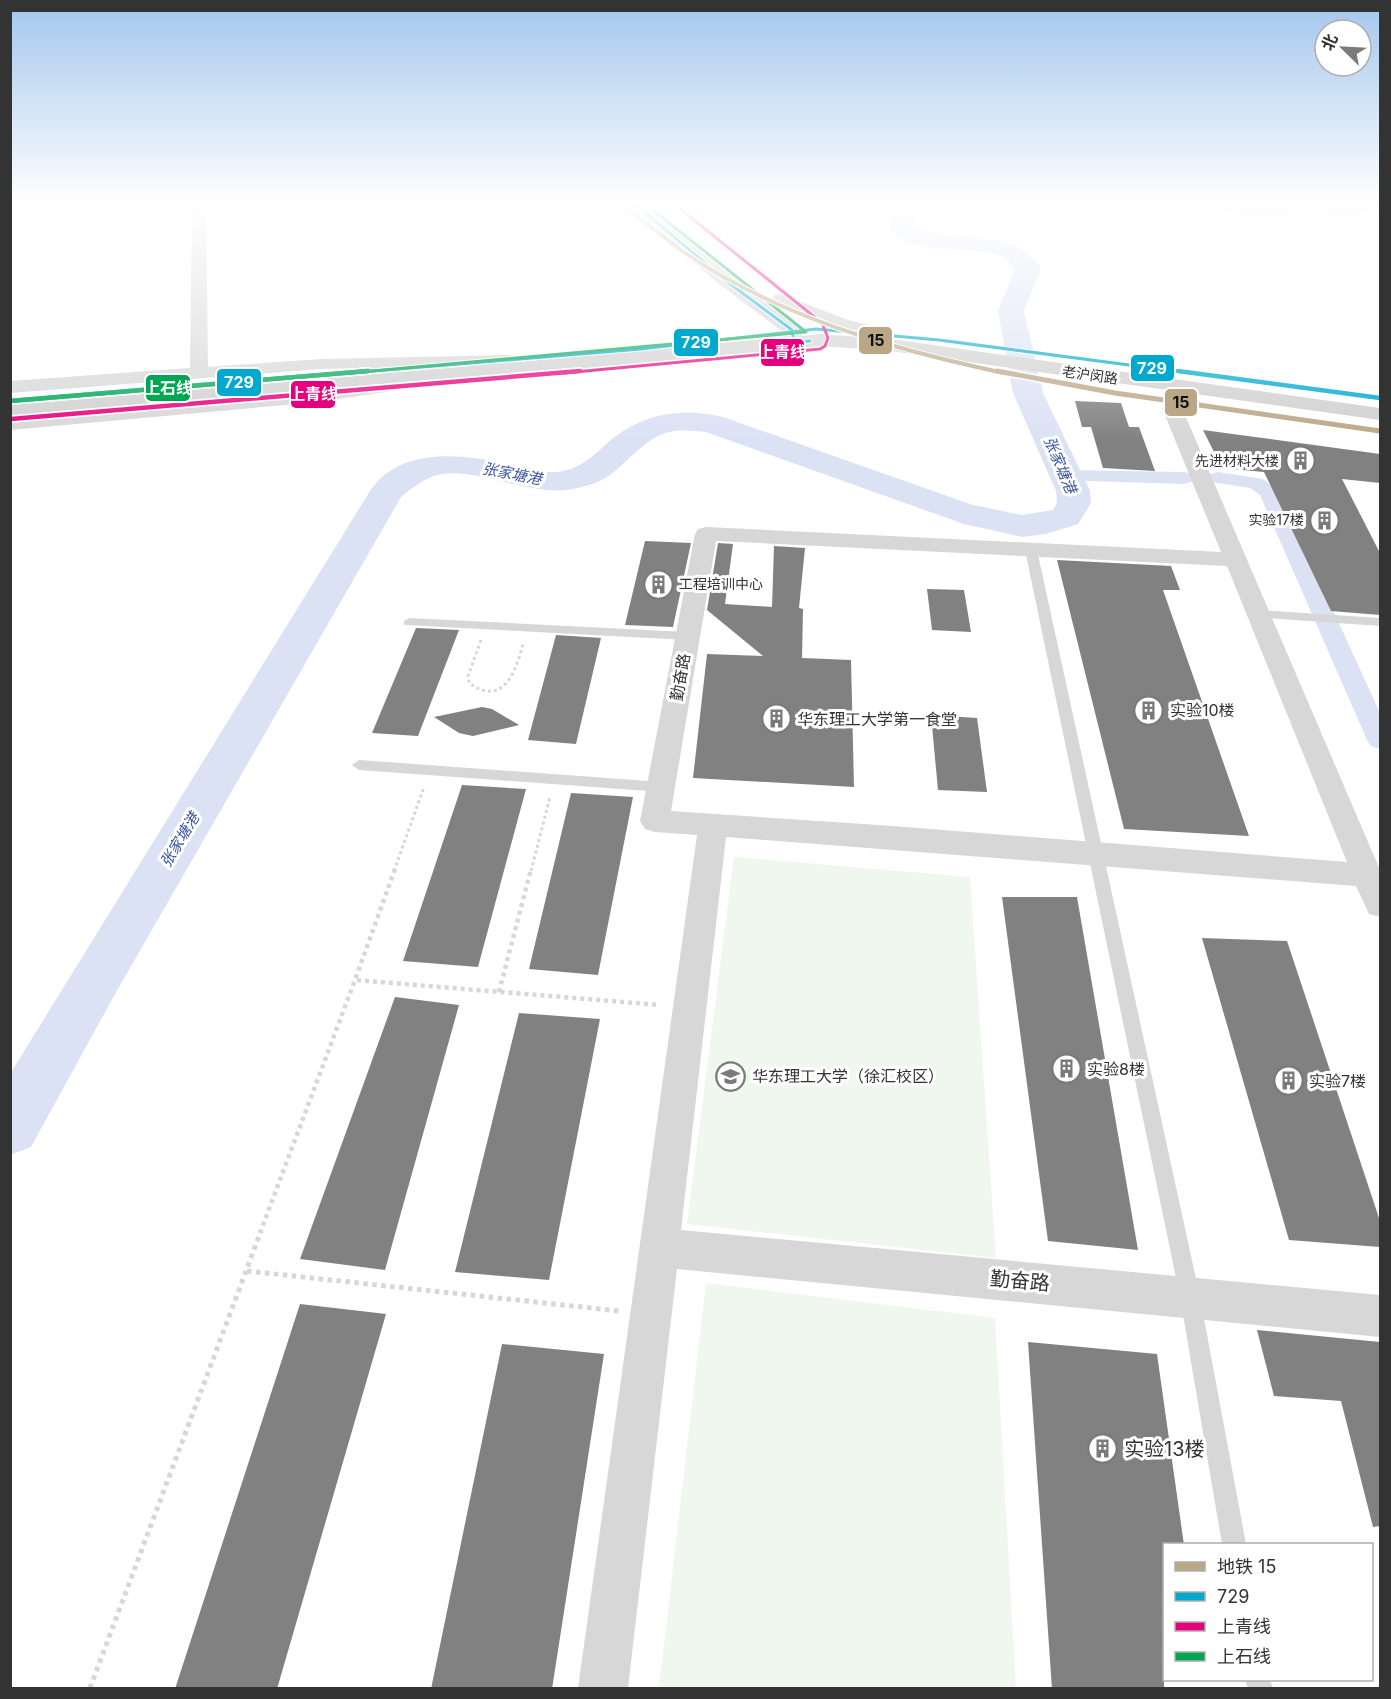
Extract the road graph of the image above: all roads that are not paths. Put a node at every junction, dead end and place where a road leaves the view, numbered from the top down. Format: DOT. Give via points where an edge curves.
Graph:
graph roads {
  1 [pos="199,283"];
  2 [pos="726,283"];
  3 [pos="728,283"];
  4 [pos="761,283"];
  5 [pos="781,299"];
  6 [pos="818,335"];
  7 [pos="793,336"];
  8 [pos="895,336"];
  9 [pos="641,349"];
  10 [pos="998,355"];
  11 [pos="1062,363"];
  12 [pos="509,365"];
  13 [pos="199,372"];
  14 [pos="10,387"];
  15 [pos="1380,398"];
  16 [pos="10,401"];
  17 [pos="1172,408"];
  18 [pos="10,410"];
  19 [pos="1380,414"];
  20 [pos="10,424"];
  21 [pos="1031,550"];
  22 [pos="1236,560"];
  23 [pos="1258,614"];
  24 [pos="409,622"];
  25 [pos="1380,622"];
  26 [pos="687,636"];
  27 [pos="359,765"];
  28 [pos="662,787"];
  29 [pos="713,826"];
  30 [pos="1095,853"];
  31 [pos="1368,875"];
  32 [pos="1380,905"];
  33 [pos="659,1248"];
  34 [pos="1190,1297"];
  35 [pos="1380,1316"];
  36 [pos="1234,1543"];
  37 [pos="603,1689"];
  1 -- 13 [label="street"];
  2 -- 9 [label="main road" via="744,308 736,324 718,334"];
  3 -- 7 [label="main road"];
  4 -- 5 [label="main road"];
  5 -- 6 [label="main road"];
  5 -- 8 [label="main road" via="843,325"];
  6 -- 7 [label="main road, 老沪闵路"];
  6 -- 8 [label="main road, 老沪闵路"];
  6 -- 10 [label="main road, 老沪闵路"];
  7 -- 9 [label="main road, 老沪闵路"];
  7 -- 12 [label="main road, 老沪闵路"];
  8 -- 10 [label="main road, 老沪闵路"];
  9 -- 12 [label="main road, 老沪闵路"];
  10 -- 11 [label="main road, 老沪闵路"];
  11 -- 15 [label="main road, 老沪闵路"];
  11 -- 19 [label="main road, 老沪闵路"];
  12 -- 13 [label="street" via="321,364"];
  12 -- 16 [label="main road, 老沪闵路"];
  12 -- 18 [label="main road, 老沪闵路"];
  12 -- 20 [label="street" via="318,396"];
  13 -- 14 [label="street"];
  17 -- 22 [label="street"];
  21 -- 22 [label="street"];
  21 -- 26 [label="street, 勤奋路" via="706,534"];
  21 -- 30 [label="lane"];
  22 -- 23 [label="street"];
  23 -- 25 [label="lane"];
  23 -- 31 [label="street"];
  24 -- 26 [label="lane"];
  26 -- 28 [label="street, 勤奋路"];
  27 -- 28 [label="lane"];
  28 -- 29 [label="street, 勤奋路" via="655,821"];
  29 -- 30 [label="street"];
  29 -- 33 [label="street"];
  30 -- 31 [label="street"];
  30 -- 34 [label="lane"];
  31 -- 32 [label="street"];
  33 -- 34 [label="street, 勤奋路"];
  33 -- 37 [label="street"];
  34 -- 35 [label="street, 勤奋路"];
  34 -- 36 [label="lane"];
}
